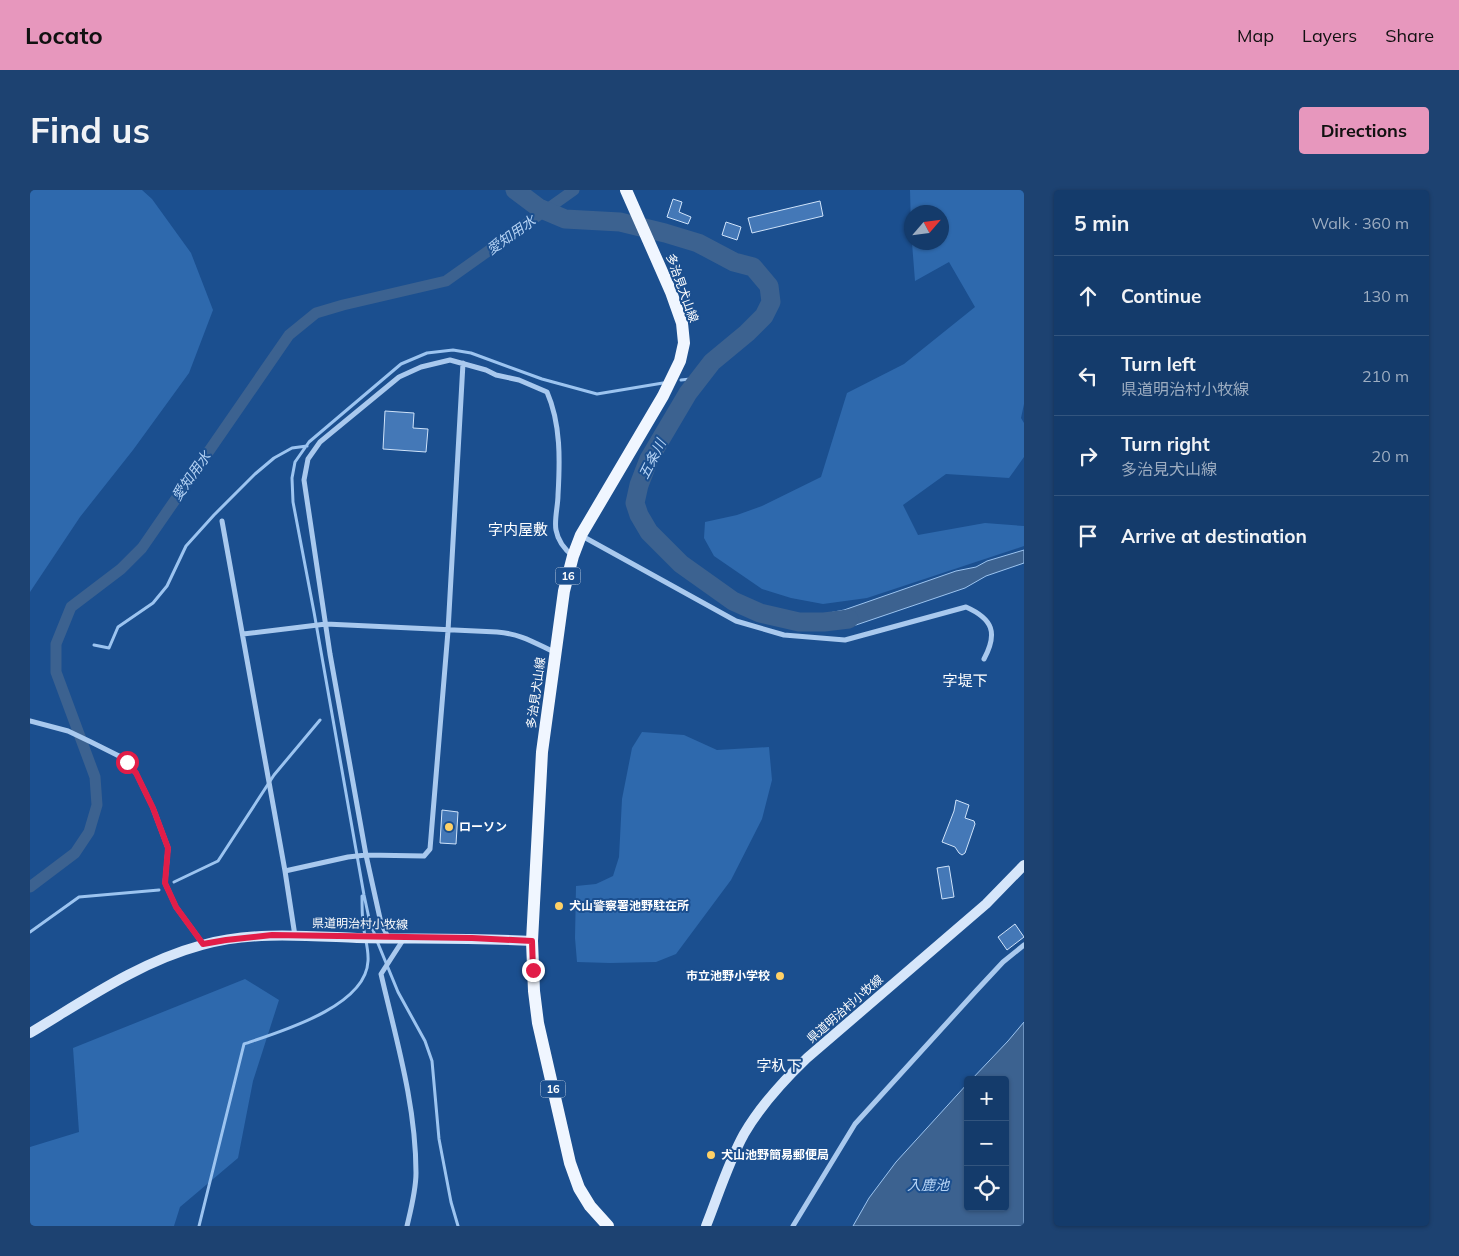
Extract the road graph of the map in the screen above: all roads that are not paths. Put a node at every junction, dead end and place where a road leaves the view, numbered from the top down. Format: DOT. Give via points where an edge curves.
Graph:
graph roads {
  1 [pos="626,190"];
  2 [pos="463,363"];
  3 [pos="222,521"];
  4 [pos="581,535"];
  5 [pos="573,556"];
  6 [pos="324,624"];
  7 [pos="448,631"];
  8 [pos="242,634"];
  9 [pos="555,653"];
  10 [pos="984,658"];
  11 [pos="30,721"];
  12 [pos="365,855"];
  13 [pos="1024,865"];
  14 [pos="285,871"];
  15 [pos="295,936"];
  16 [pos="386,937"];
  17 [pos="404,937"];
  18 [pos="532,941"];
  19 [pos="203,944"];
  20 [pos="1024,945"];
  21 [pos="30,1033"];
  22 [pos="407,1226"];
  23 [pos="608,1226"];
  24 [pos="706,1226"];
  25 [pos="793,1226"];
  1 -- 4 [label="main road, 多治見犬山線 / 16" via="671,292 682,323 684,344 680,361 663,396"];
  2 -- 5 [label="street" via="547,392 553,406 560,465 556,529 561,544"];
  2 -- 6 [label="street" via="450,360 421,367 399,377 320,442 308,459 304,480"];
  2 -- 7 [label="street"];
  3 -- 8 [label="street"];
  4 -- 5 [label="main road, 多治見犬山線 / 16"];
  4 -- 10 [label="street" via="736,620 784,635 845,640 966,607 983,616 990,625 992,636"];
  5 -- 9 [label="main road, 多治見犬山線 / 16"];
  6 -- 7 [label="street"];
  6 -- 8 [label="street"];
  6 -- 12 [label="street"];
  7 -- 9 [label="street" via="514,634"];
  7 -- 12 [label="street" via="430,849 424,856"];
  8 -- 14 [label="street"];
  9 -- 18 [label="main road, 多治見犬山線 / 16" via="542,752"];
  11 -- 19 [label="street" via="68,731 91,742 119,756 136,773 168,848 165,883 176,907"];
  12 -- 14 [label="street"];
  12 -- 16 [label="street"];
  13 -- 24 [label="main road, 県道明治村小牧線" via="986,904 807,1058 774,1091 744,1135"];
  14 -- 15 [label="street"];
  15 -- 16 [label="main road, 県道明治村小牧線"];
  15 -- 19 [label="main road, 県道明治村小牧線" via="250,937"];
  16 -- 17 [label="main road, 県道明治村小牧線"];
  17 -- 18 [label="main road, 県道明治村小牧線"];
  17 -- 22 [label="street" via="381,974 403,1062 414,1140 416,1175"];
  18 -- 23 [label="main road, 多治見犬山線 / 16" via="538,1023 570,1163 579,1188"];
  19 -- 21 [label="main road, 県道明治村小牧線" via="141,968"];
  20 -- 25 [label="street" via="1003,962 855,1124"];
}
